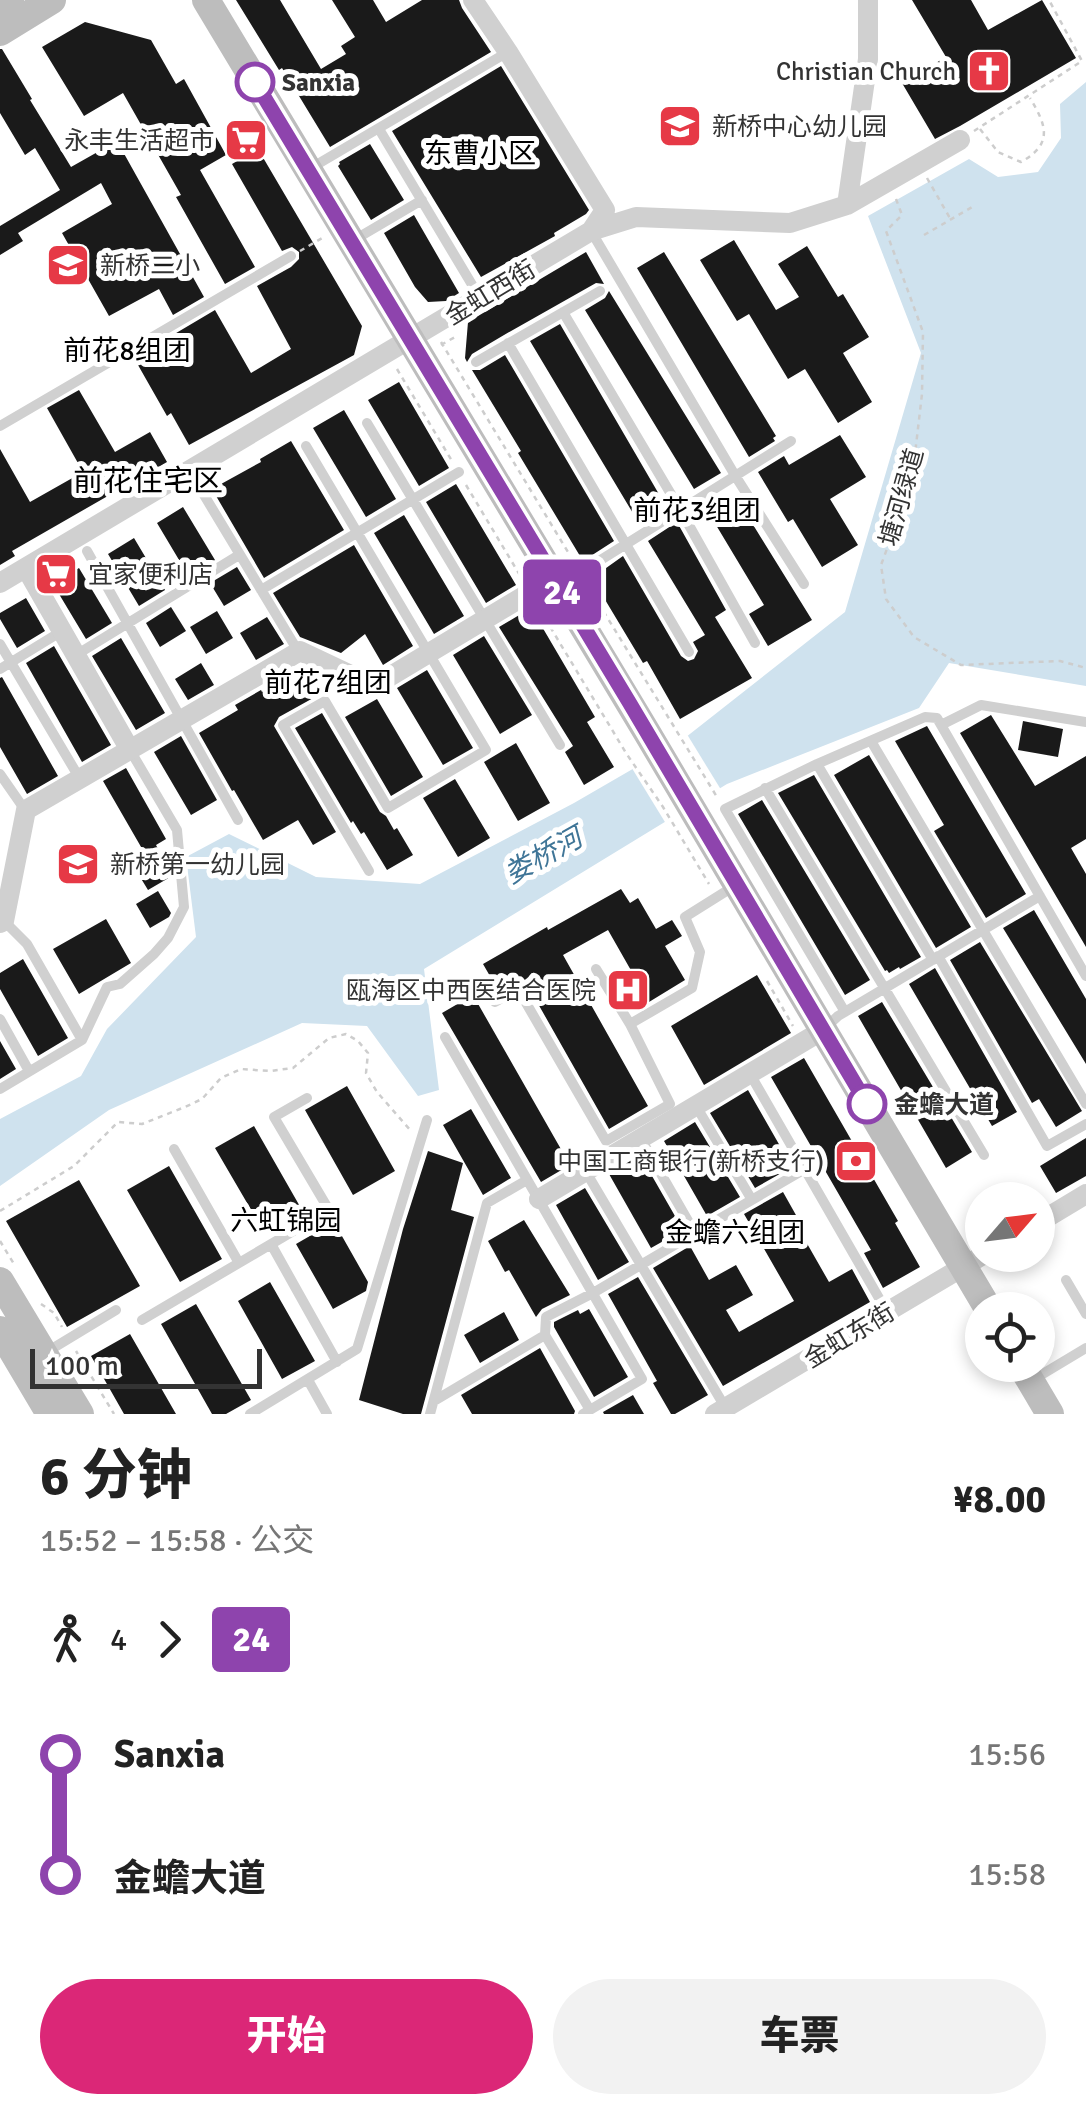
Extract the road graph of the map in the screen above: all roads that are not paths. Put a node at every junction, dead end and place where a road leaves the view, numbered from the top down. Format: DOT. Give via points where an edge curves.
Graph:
graph roads {
  1 [pos="10,0"];
  2 [pos="52,0"];
  3 [pos="206,0"];
  4 [pos="472,0"];
  5 [pos="868,0"];
  6 [pos="0,6"];
  7 [pos="0,32"];
  8 [pos="508,52"];
  9 [pos="379,129"];
  10 [pos="960,140"];
  11 [pos="308,170"];
  12 [pos="422,200"];
  13 [pos="847,205"];
  14 [pos="592,231"];
  15 [pos="338,239"];
  16 [pos="291,256"];
  17 [pos="600,291"];
  18 [pos="480,298"];
  19 [pos="563,312"];
  20 [pos="421,333"];
  21 [pos="508,343"];
  22 [pos="476,362"];
  23 [pos="367,423"];
  24 [pos="0,426"];
  25 [pos="791,441"];
  26 [pos="306,446"];
  27 [pos="459,472"];
  28 [pos="736,477"];
  29 [pos="204,494"];
  30 [pos="413,500"];
  31 [pos="681,511"];
  32 [pos="358,533"];
  33 [pos="628,544"];
  34 [pos="87,551"];
  35 [pos="239,555"];
  36 [pos="26,568"];
  37 [pos="556,582"];
  38 [pos="0,583"];
  39 [pos="804,584"];
  40 [pos="260,590"];
  41 [pos="485,620"];
  42 [pos="127,624"];
  43 [pos="62,631"];
  44 [pos="0,644"];
  45 [pos="756,644"];
  46 [pos="298,652"];
  47 [pos="690,652"];
  48 [pos="429,653"];
  49 [pos="76,655"];
  50 [pos="11,662"];
  51 [pos="0,669"];
  52 [pos="182,720"];
  53 [pos="1086,722"];
  54 [pos="941,725"];
  55 [pos="871,741"];
  56 [pos="560,745"];
  57 [pos="130,750"];
  58 [pos="817,764"];
  59 [pos="0,774"];
  60 [pos="80,780"];
  61 [pos="765,788"];
  62 [pos="26,810"];
  63 [pos="238,820"];
  64 [pos="369,871"];
  65 [pos="727,891"];
  66 [pos="1040,896"];
  67 [pos="2,922"];
  68 [pos="983,929"];
  69 [pos="935,958"];
  70 [pos="1082,961"];
  71 [pos="596,969"];
  72 [pos="1086,976"];
  73 [pos="884,988"];
  74 [pos="495,1002"];
  75 [pos="0,1020"];
  76 [pos="630,1024"];
  77 [pos="823,1028"];
  78 [pos="445,1036"];
  79 [pos="82,1040"];
  80 [pos="29,1072"];
  81 [pos="750,1074"];
  82 [pos="0,1088"];
  83 [pos="307,1098"];
  84 [pos="1086,1104"];
  85 [pos="696,1106"];
  86 [pos="426,1120"];
  87 [pos="1086,1124"];
  88 [pos="641,1138"];
  89 [pos="174,1150"];
  90 [pos="984,1155"];
  91 [pos="805,1170"];
  92 [pos="586,1172"];
  93 [pos="528,1180"];
  94 [pos="1086,1194"];
  95 [pos="539,1200"];
  96 [pos="752,1200"];
  97 [pos="1055,1213"];
  98 [pos="695,1233"];
  99 [pos="271,1244"];
  100 [pos="965,1249"];
  101 [pos="239,1264"];
  102 [pos="641,1265"];
  103 [pos="965,1266"];
  104 [pos="10,1276"];
  105 [pos="1066,1280"];
  106 [pos="593,1293"];
  107 [pos="116,1310"];
  108 [pos="887,1312"];
  109 [pos="1086,1314"];
  110 [pos="142,1320"];
  111 [pos="0,1330"];
  112 [pos="546,1335"];
  113 [pos="1086,1348"];
  114 [pos="44,1354"];
  115 [pos="1055,1361"];
  116 [pos="337,1362"];
  117 [pos="308,1380"];
  118 [pos="1031,1382"];
  119 [pos="434,1400"];
  120 [pos="732,1409"];
  121 [pos="586,1412"];
  122 [pos="50,1414"];
  123 [pos="80,1414"];
  124 [pos="250,1414"];
  125 [pos="327,1414"];
  126 [pos="430,1414"];
  127 [pos="1050,1414"];
  1 -- 6 [label="street"];
  2 -- 7 [label="street"];
  3 -- 11 [label="street"];
  4 -- 8 [label="street"];
  5 -- 13 [label="street" via="868,60"];
  8 -- 9 [label="lane"];
  8 -- 14 [label="street" via="605,210"];
  9 -- 11 [label="lane"];
  9 -- 12 [label="lane"];
  10 -- 13 [label="street, 金虹西街"];
  11 -- 15 [label="street"];
  12 -- 15 [label="lane"];
  12 -- 18 [label="lane"];
  13 -- 14 [label="street, 金虹西街" via="790,223 636,217"];
  14 -- 18 [label="street, 金虹西街"];
  14 -- 28 [label="lane"];
  15 -- 20 [label="street"];
  16 -- 24 [label="lane"];
  17 -- 19 [label="lane"];
  18 -- 20 [label="street, 金虹西街"];
  19 -- 21 [label="lane"];
  19 -- 31 [label="lane"];
  20 -- 36 [label="street, 金虹西街"];
  20 -- 37 [label="street"];
  21 -- 22 [label="lane"];
  21 -- 33 [label="lane"];
  23 -- 30 [label="lane"];
  25 -- 28 [label="lane"];
  26 -- 32 [label="lane"];
  27 -- 30 [label="lane"];
  28 -- 31 [label="lane"];
  28 -- 39 [label="lane"];
  29 -- 35 [label="lane"];
  30 -- 32 [label="lane"];
  30 -- 41 [label="lane"];
  31 -- 33 [label="lane"];
  31 -- 45 [label="lane"];
  32 -- 40 [label="lane"];
  32 -- 48 [label="lane"];
  33 -- 37 [label="lane"];
  33 -- 47 [label="lane"];
  34 -- 42 [label="lane"];
  35 -- 40 [label="lane"];
  35 -- 42 [label="lane"];
  36 -- 38 [label="street, 金虹西街"];
  36 -- 43 [label="street"];
  37 -- 41 [label="street"];
  37 -- 65 [label="street" via="705,831"];
  40 -- 46 [label="lane"];
  41 -- 48 [label="street"];
  41 -- 56 [label="lane"];
  42 -- 49 [label="lane"];
  42 -- 52 [label="lane"];
  43 -- 49 [label="street"];
  43 -- 50 [label="lane"];
  44 -- 50 [label="lane"];
  46 -- 48 [label="street" via="374,686"];
  46 -- 52 [label="street"];
  48 -- 64 [label="lane" via="486,750 388,808 325,700 283,725"];
  49 -- 57 [label="street"];
  50 -- 51 [label="lane"];
  50 -- 60 [label="lane"];
  52 -- 57 [label="street"];
  52 -- 63 [label="lane"];
  53 -- 54 [label="lane" via="981,705"];
  54 -- 55 [label="lane" via="926,717"];
  54 -- 66 [label="lane"];
  55 -- 58 [label="lane"];
  55 -- 68 [label="lane"];
  57 -- 60 [label="street"];
  57 -- 79 [label="lane" via="177,830 184,907 154,954 120,984 107,987"];
  58 -- 61 [label="lane"];
  58 -- 69 [label="lane"];
  59 -- 62 [label="lane"];
  60 -- 62 [label="street"];
  61 -- 73 [label="lane"];
  61 -- 77 [label="lane" via="725,809"];
  62 -- 67 [label="street"];
  65 -- 76 [label="lane" via="685,917 700,952 692,988"];
  65 -- 77 [label="street"];
  66 -- 68 [label="lane"];
  66 -- 70 [label="lane"];
  67 -- 79 [label="lane" via="27,944"];
  68 -- 69 [label="lane"];
  68 -- 84 [label="lane"];
  69 -- 73 [label="lane"];
  69 -- 87 [label="lane" via="1047,1146"];
  70 -- 72 [label="lane"];
  71 -- 76 [label="lane"];
  73 -- 77 [label="lane"];
  73 -- 90 [label="lane"];
  74 -- 76 [label="lane" via="518,989 606,1141 670,1104"];
  75 -- 80 [label="lane"];
  77 -- 81 [label="street"];
  77 -- 100 [label="street"];
  78 -- 93 [label="lane"];
  79 -- 80 [label="lane"];
  80 -- 82 [label="lane"];
  81 -- 85 [label="street"];
  81 -- 91 [label="lane"];
  83 -- 99 [label="lane" via="274,1117 329,1210"];
  85 -- 88 [label="street"];
  85 -- 96 [label="lane"];
  86 -- 116 [label="lane" via="357,1350"];
  88 -- 92 [label="street"];
  88 -- 98 [label="lane"];
  89 -- 101 [label="lane"];
  91 -- 96 [label="lane"];
  91 -- 108 [label="lane"];
  92 -- 95 [label="street"];
  92 -- 102 [label="lane"];
  93 -- 95 [label="lane"];
  93 -- 119 [label="lane" via="487,1203"];
  94 -- 97 [label="street"];
  95 -- 106 [label="lane"];
  96 -- 98 [label="lane"];
  98 -- 102 [label="lane"];
  99 -- 101 [label="lane"];
  99 -- 116 [label="lane"];
  101 -- 110 [label="lane"];
  102 -- 106 [label="lane"];
  102 -- 120 [label="lane"];
  103 -- 108 [label="street, 金虹东街"];
  104 -- 114 [label="street"];
  105 -- 109 [label="lane"];
  106 -- 112 [label="lane" via="546,1317"];
  106 -- 121 [label="lane" via="642,1379"];
  107 -- 114 [label="lane"];
  108 -- 120 [label="street, 金虹东街"];
  111 -- 122 [label="street"];
  112 -- 119 [label="lane"];
  112 -- 121 [label="lane"];
  113 -- 115 [label="lane"];
  114 -- 123 [label="street"];
  116 -- 117 [label="lane"];
  117 -- 124 [label="lane"];
  117 -- 125 [label="lane"];
  118 -- 127 [label="street"];
  119 -- 126 [label="lane"];
}
